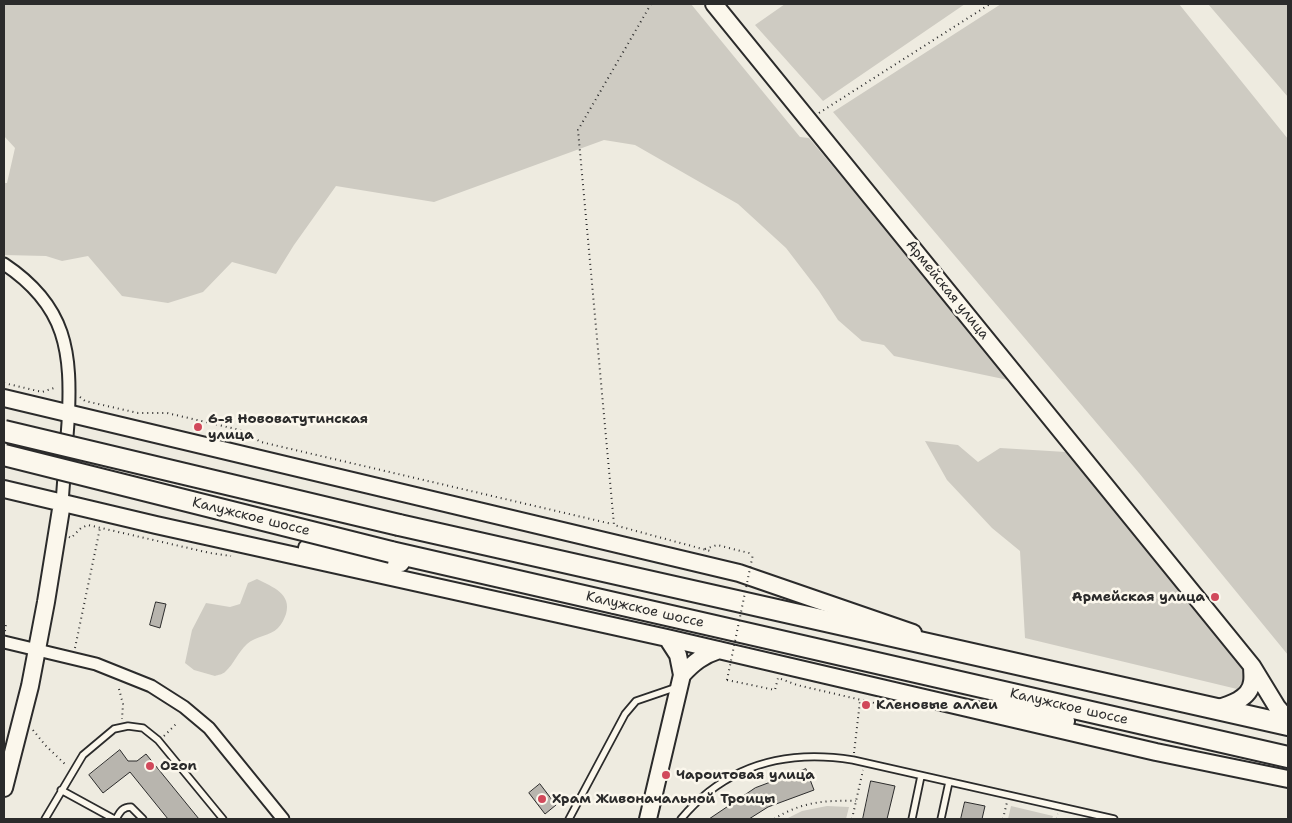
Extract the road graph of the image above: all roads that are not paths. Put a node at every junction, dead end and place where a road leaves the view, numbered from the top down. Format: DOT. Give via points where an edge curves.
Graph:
graph roads {
  1 [pos="714,4"];
  2 [pos="4,264"];
  3 [pos="4,398"];
  4 [pos="68,413"];
  5 [pos="4,431"];
  6 [pos="4,455"];
  7 [pos="4,489"];
  8 [pos="62,503"];
  9 [pos="156,525"];
  10 [pos="521,581"];
  11 [pos="667,638"];
  12 [pos="4,642"];
  13 [pos="37,650"];
  14 [pos="719,650"];
  15 [pos="984,657"];
  16 [pos="1252,666"];
  17 [pos="927,674"];
  18 [pos="680,681"];
  19 [pos="1216,709"];
  20 [pos="1288,720"];
  21 [pos="1288,725"];
  22 [pos="1156,752"];
  23 [pos="1288,758"];
  24 [pos="921,776"];
  25 [pos="1288,779"];
  26 [pos="949,782"];
  27 [pos="4,788"];
  28 [pos="61,790"];
  29 [pos="45,819"];
  30 [pos="115,819"];
  31 [pos="143,819"];
  32 [pos="223,819"];
  33 [pos="283,819"];
  34 [pos="569,819"];
  35 [pos="648,819"];
  36 [pos="682,819"];
  37 [pos="912,819"];
  38 [pos="940,819"];
  39 [pos="1114,819"];
  1 -- 16 [label="street, Армейская улица"];
  2 -- 4 [label="street" via="37,290 61,332 70,387"];
  3 -- 4 [label="street"];
  4 -- 8 [label="street"];
  4 -- 15 [label="street" via="739,573"];
  5 -- 15 [label="highway, Калужское шоссе, bridge" via="400,526"];
  6 -- 10 [label="highway, Калужское шоссе, bridge" via="391,552"];
  7 -- 8 [label="street"];
  8 -- 9 [label="street"];
  8 -- 13 [label="street"];
  9 -- 10 [label="street"];
  9 -- 11 [label="street"];
  10 -- 17 [label="highway, Калужское шоссе"];
  11 -- 14 [label="street"];
  11 -- 18 [label="street" via="678,655"];
  12 -- 13 [label="street"];
  13 -- 27 [label="street"];
  13 -- 33 [label="street" via="112,669 151,686 184,706 209,728"];
  14 -- 18 [label="street" via="697,660"];
  14 -- 22 [label="street"];
  15 -- 19 [label="highway, Калужское шоссе"];
  16 -- 19 [label="street" via="1252,684 1246,695 1233,704"];
  16 -- 20 [label="street, Армейская улица" via="1276,707"];
  17 -- 22 [label="street"];
  17 -- 23 [label="highway, Калужское шоссе"];
  18 -- 34 [label="lane" via="636,701 625,714"];
  18 -- 35 [label="street"];
  19 -- 21 [label="highway, Калужское шоссе"];
  22 -- 25 [label="street"];
  24 -- 26 [label="lane"];
  24 -- 36 [label="lane" via="840,758 799,757 764,762 716,786"];
  24 -- 37 [label="lane"];
  26 -- 38 [label="lane"];
  26 -- 39 [label="lane"];
  28 -- 29 [label="lane"];
  28 -- 30 [label="lane"];
  28 -- 32 [label="lane" via="83,755 114,729 128,726 143,728 161,743"];
  30 -- 31 [label="lane" via="126,807 131,807"];
}
